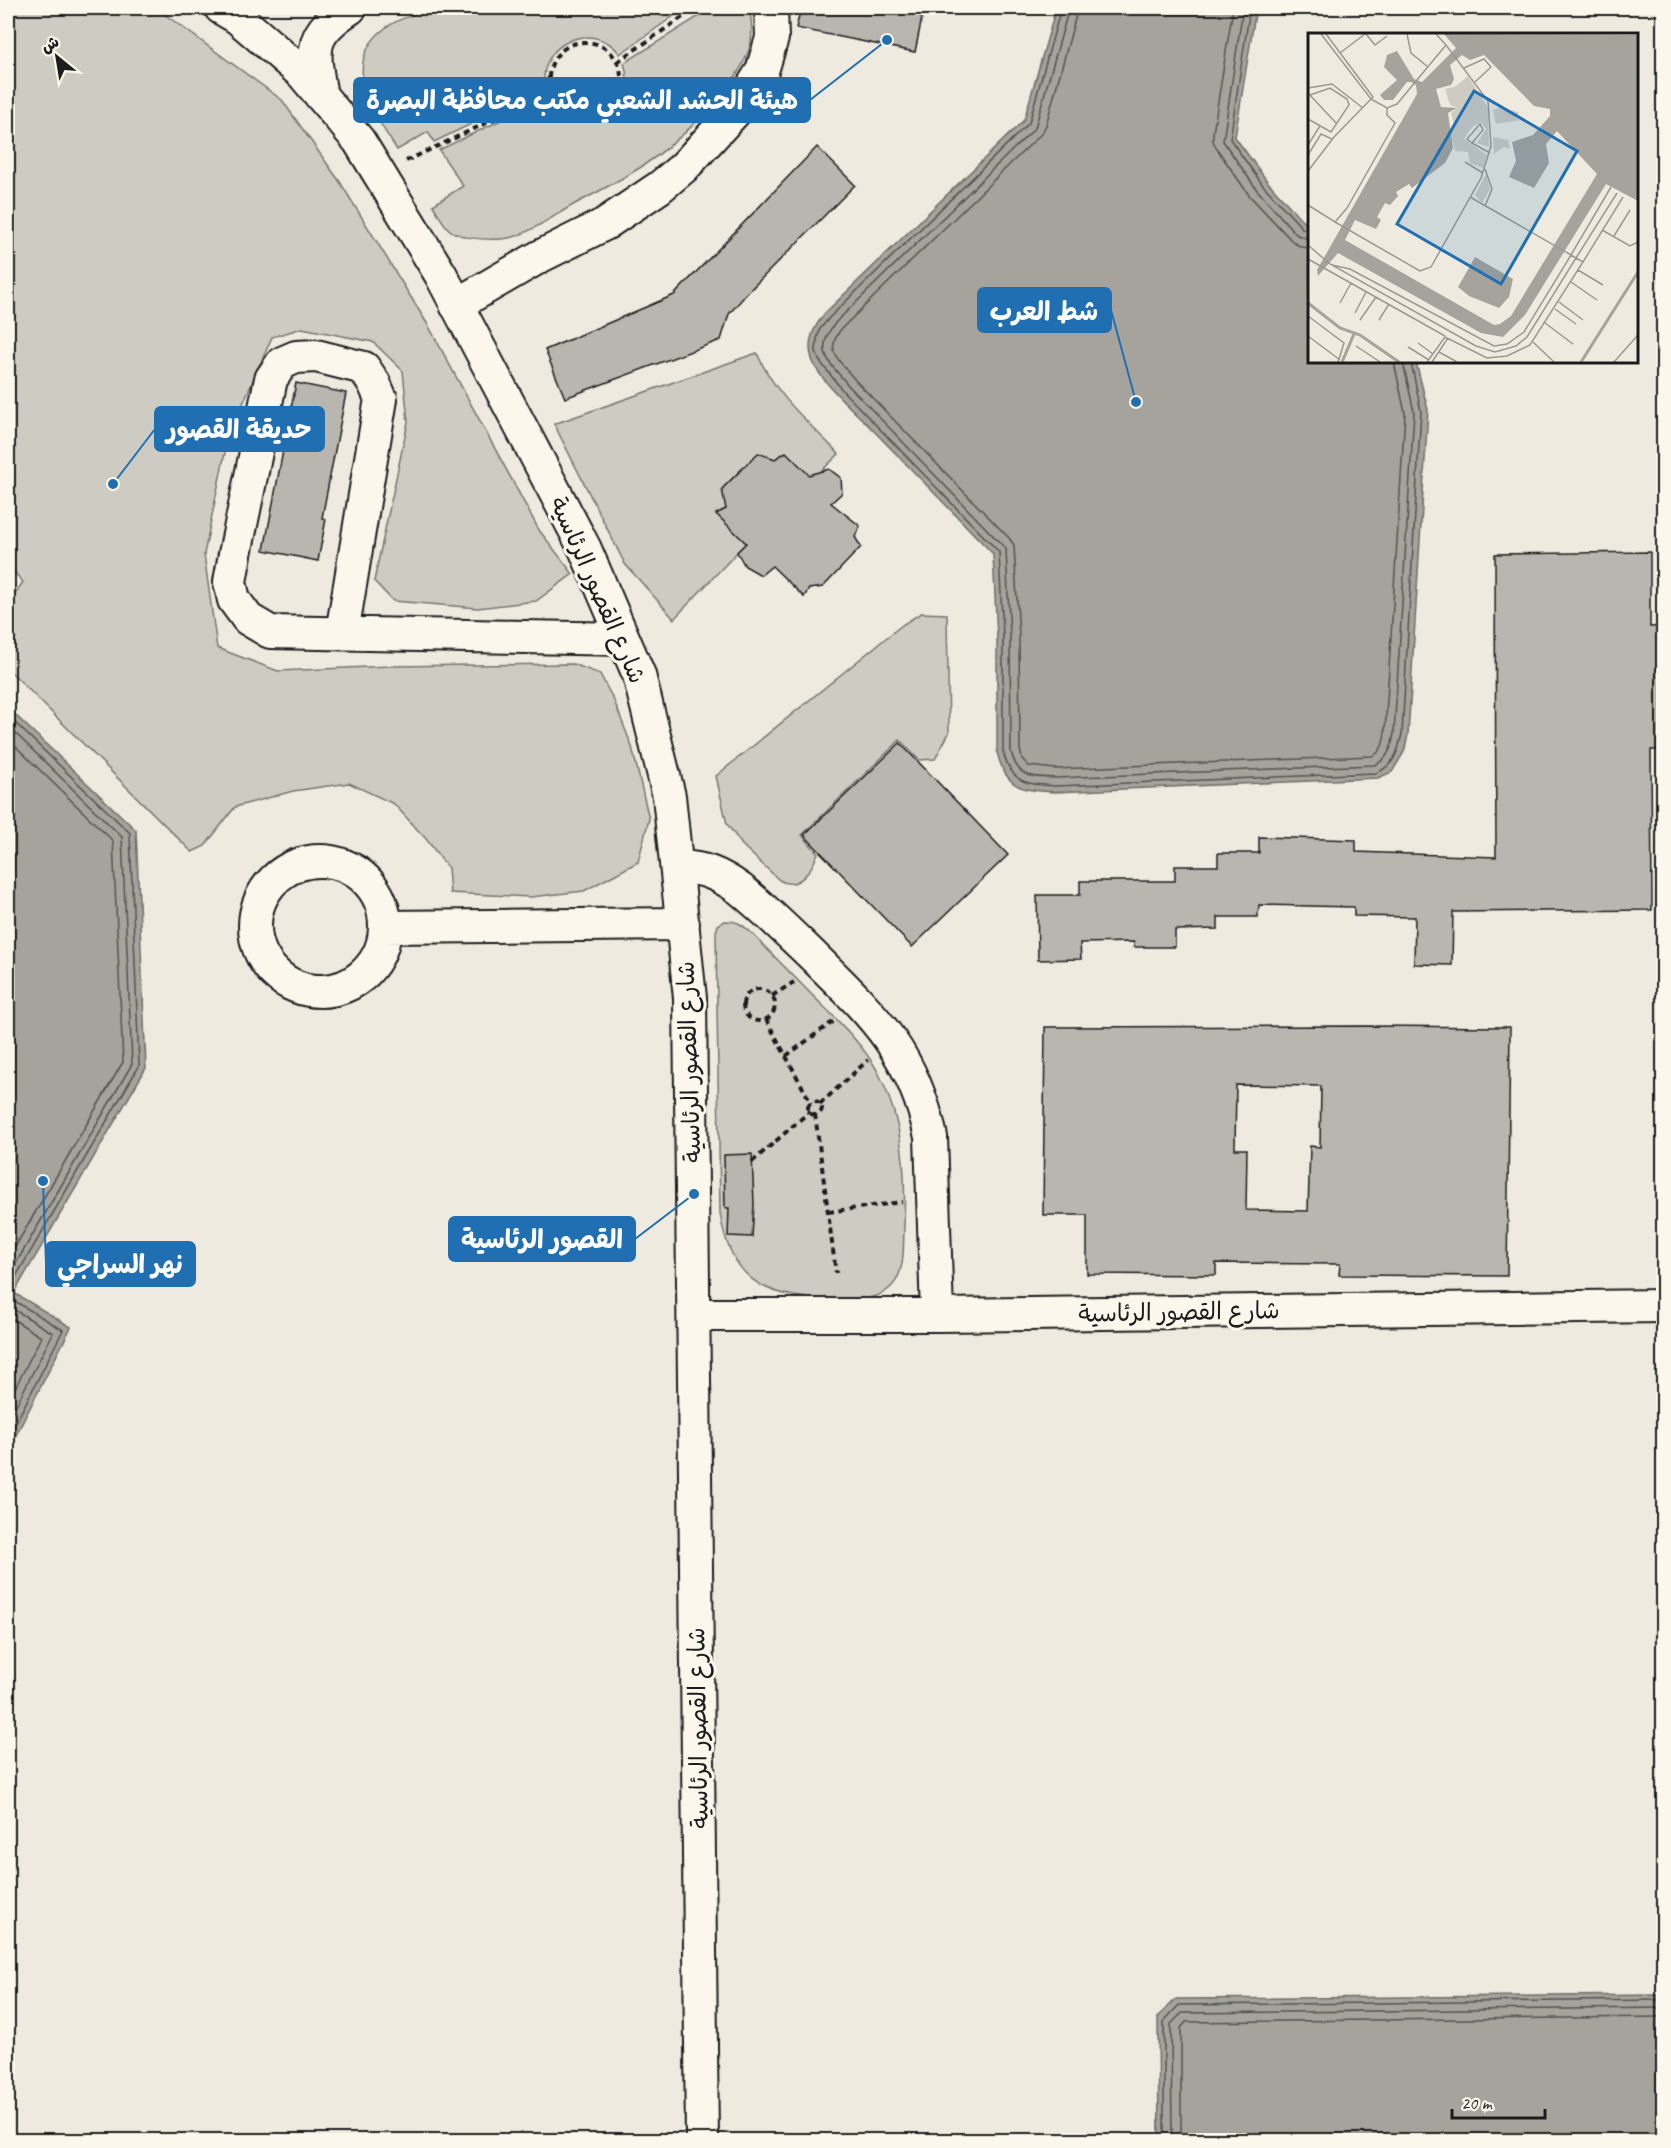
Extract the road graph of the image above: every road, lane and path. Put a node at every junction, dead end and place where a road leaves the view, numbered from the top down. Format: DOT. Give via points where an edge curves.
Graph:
graph roads {
  1 [pos="221,8"];
  2 [pos="350,8"];
  3 [pos="696,8"];
  4 [pos="771,8"];
  5 [pos="617,62"];
  6 [pos="552,92"];
  7 [pos="321,96"];
  8 [pos="379,174"];
  9 [pos="456,305"];
  10 [pos="342,633"];
  11 [pos="623,639"];
  12 [pos="677,868"];
  13 [pos="683,924"];
  14 [pos="386,927"];
  15 [pos="860,1002"];
  16 [pos="766,1019"];
  17 [pos="891,1040"];
  18 [pos="786,1056"];
  19 [pos="811,1103"];
  20 [pos="820,1104"];
  21 [pos="810,1111"];
  22 [pos="815,1114"];
  23 [pos="752,1162"];
  24 [pos="934,1198"];
  25 [pos="828,1212"];
  26 [pos="836,1273"];
  27 [pos="1664,1306"];
  28 [pos="937,1314"];
  29 [pos="693,1315"];
  30 [pos="702,2140"];
  1 -- 7 [label="street, شارع القصور الرئاسية" via="302,73"];
  2 -- 7 [label="street" via="329,21 317,40 315,64"];
  3 -- 5 [label="path"];
  4 -- 9 [label="street" via="772,38 762,70 741,106 684,167 605,224"];
  5 -- 6 [label="path" via="599,46 575,44 560,54 550,69"];
  5 -- 6 [label="path" via="617,95 600,111 578,114 558,102"];
  6 -- 8 [label="path"];
  7 -- 8 [label="street, شارع القصور الرئاسية" via="359,141"];
  8 -- 9 [label="street, شارع القصور الرئاسية"];
  9 -- 11 [label="street, شارع القصور الرئاسية" via="585,549"];
  10 -- 10 [label="street" via="270,632 248,619 234,600 230,582 271,379 282,363 296,357 316,356 364,368 381,399"];
  10 -- 11 [label="street"];
  11 -- 12 [label="street, شارع القصور الرئاسية" via="639,675 669,796"];
  12 -- 13 [label="street, شارع القصور الرئاسية"];
  12 -- 15 [label="street" via="702,868 728,880"];
  13 -- 14 [label="street"];
  13 -- 29 [label="street, شارع القصور الرئاسية" via="690,998"];
  14 -- 14 [label="street" via="373,887 358,872 339,863 297,865 279,875 256,910 255,932 261,953 273,971 291,984 311,990 333,990 370,967 381,948"];
  15 -- 17 [label="street"];
  15 -- 18 [label="path"];
  16 -- 16 [label="path" via="775,1009 774,998 766,991 755,990 745,1000 744,1009 753,1020"];
  16 -- 18 [label="path"];
  17 -- 20 [label="path"];
  17 -- 24 [label="street" via="916,1084 926,1112"];
  18 -- 19 [label="path"];
  19 -- 20 [label="path"];
  19 -- 21 [label="path"];
  20 -- 22 [label="path" via="821,1110"];
  21 -- 22 [label="path"];
  21 -- 23 [label="path"];
  22 -- 25 [label="path"];
  24 -- 25 [label="path"];
  24 -- 28 [label="street"];
  25 -- 26 [label="path"];
  27 -- 28 [label="street, شارع القصور الرئاسية"];
  28 -- 29 [label="street, شارع القصور الرئاسية"];
  29 -- 30 [label="street, شارع القصور الرئاسية"];
}
